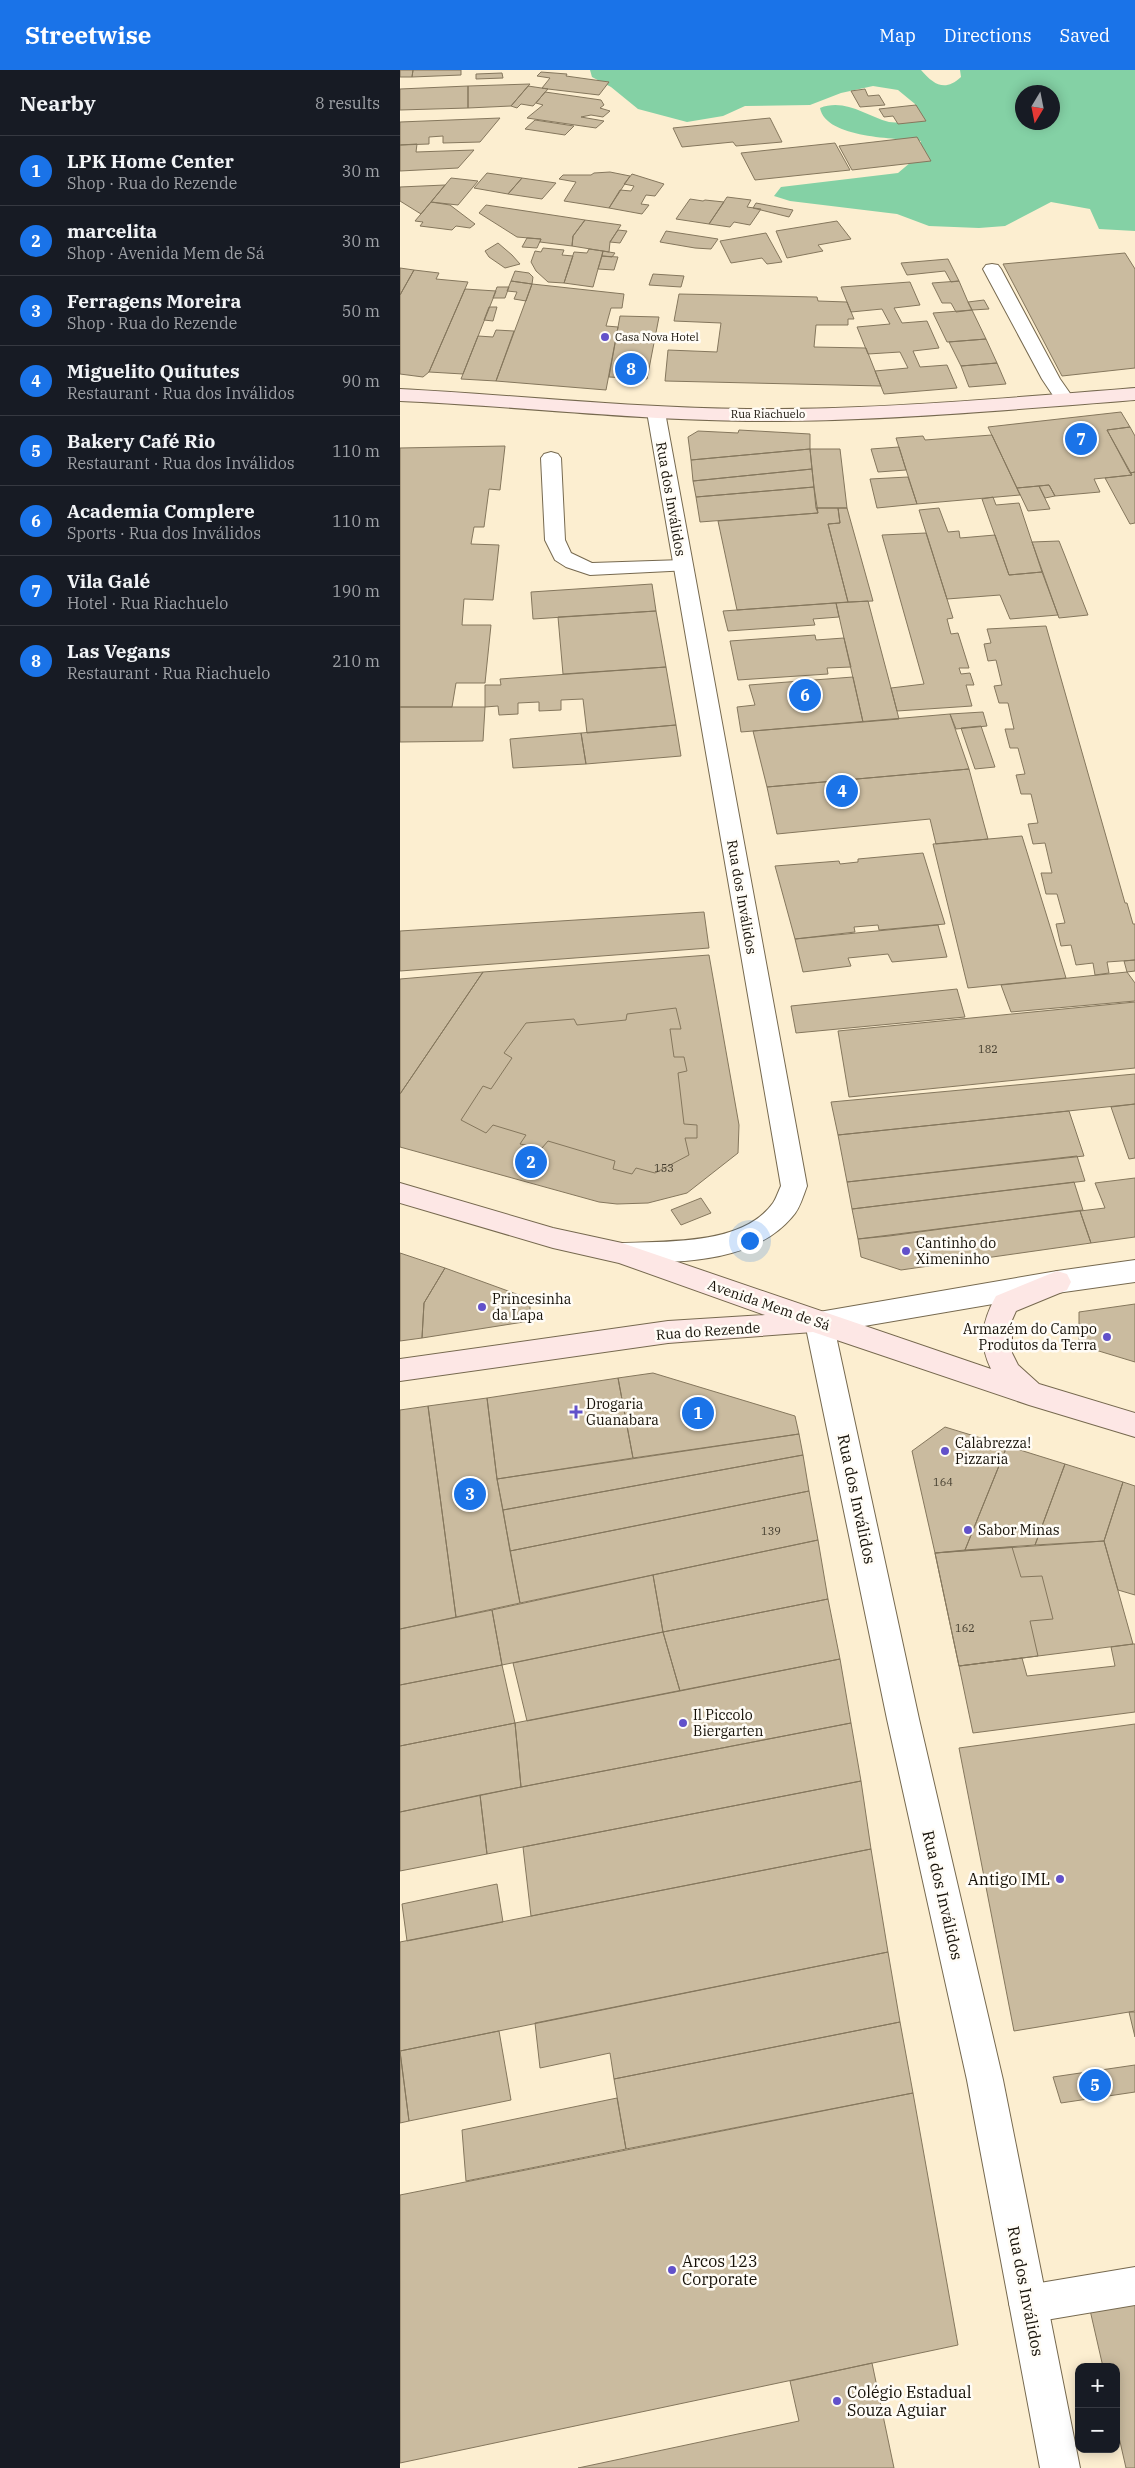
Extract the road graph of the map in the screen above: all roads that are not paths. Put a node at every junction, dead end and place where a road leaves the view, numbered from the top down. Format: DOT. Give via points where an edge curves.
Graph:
graph roads {
  1 [pos="992,269"];
  2 [pos="1135,394"];
  3 [pos="400,396"];
  4 [pos="1065,399"];
  5 [pos="656,412"];
  6 [pos="551,458"];
  7 [pos="683,566"];
  8 [pos="400,1193"];
  9 [pos="622,1254"];
  10 [pos="1135,1271"];
  11 [pos="1057,1282"];
  12 [pos="819,1323"];
  13 [pos="400,1370"];
  14 [pos="1029,1393"];
  15 [pos="1135,1425"];
  16 [pos="1135,2286"];
  17 [pos="1028,2304"];
  18 [pos="1060,2468"];
  1 -- 4 [label="street"];
  2 -- 4 [label="main road, Rua Riachuelo"];
  3 -- 5 [label="main road, Rua Riachuelo"];
  4 -- 5 [label="main road, Rua Riachuelo" via="837,415"];
  5 -- 7 [label="street, Rua dos Inválidos"];
  6 -- 7 [label="street" via="555,540 562,556 590,569"];
  7 -- 9 [label="street, Rua dos Inválidos" via="794,1186 790,1202 778,1218 751,1236 695,1250"];
  8 -- 9 [label="main road, Avenida Mem de Sá" via="553,1238"];
  9 -- 12 [label="main road, Avenida Mem de Sá"];
  10 -- 11 [label="street, Rua do Rezende"];
  11 -- 12 [label="street, Rua do Rezende"];
  11 -- 14 [label="main road" via="1006,1304 998,1320 998,1353 1007,1372"];
  12 -- 13 [label="main road, Rua do Rezende" via="668,1332"];
  12 -- 14 [label="main road, Avenida Mem de Sá"];
  12 -- 17 [label="street, Rua dos Inválidos" via="903,1719 985,2080"];
  14 -- 15 [label="main road, Avenida Mem de Sá"];
  16 -- 17 [label="street"];
  17 -- 18 [label="street, Rua dos Inválidos"];
}
